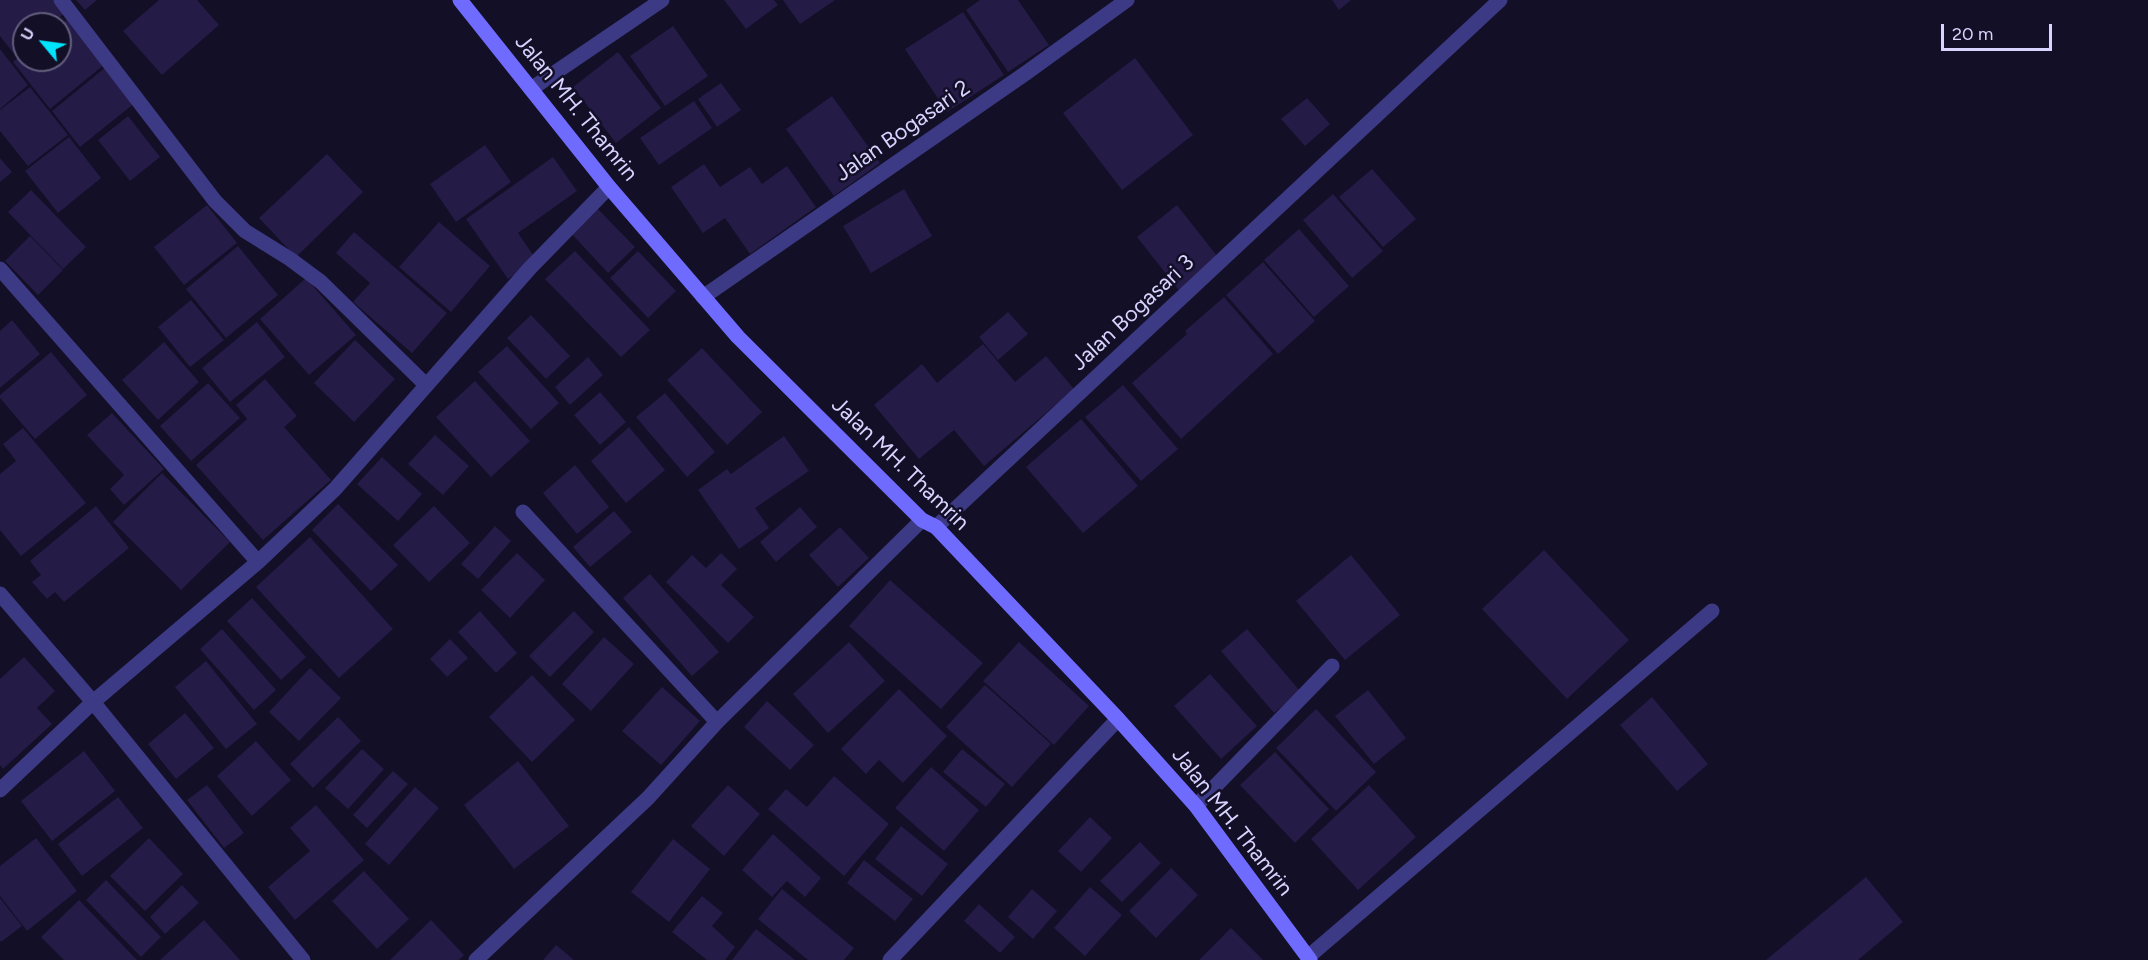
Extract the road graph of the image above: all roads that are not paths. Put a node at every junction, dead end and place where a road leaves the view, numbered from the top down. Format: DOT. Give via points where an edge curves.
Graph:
graph roads {
  1 [pos="61,0"];
  2 [pos="460,0"];
  3 [pos="662,0"];
  4 [pos="1127,0"];
  5 [pos="1500,0"];
  6 [pos="531,89"];
  7 [pos="609,187"];
  8 [pos="0,269"];
  9 [pos="704,297"];
  10 [pos="426,385"];
  11 [pos="523,512"];
  12 [pos="922,520"];
  13 [pos="936,527"];
  14 [pos="258,562"];
  15 [pos="0,594"];
  16 [pos="1712,611"];
  17 [pos="1332,666"];
  18 [pos="93,702"];
  19 [pos="1118,719"];
  20 [pos="717,722"];
  21 [pos="0,790"];
  22 [pos="1196,806"];
  23 [pos="1309,958"];
  24 [pos="303,960"];
  25 [pos="476,960"];
  26 [pos="890,960"];
  1 -- 10 [label="street" via="215,201 245,231 321,282"];
  2 -- 6 [label="main road, Jalan MH. Thamrin"];
  3 -- 6 [label="street"];
  4 -- 9 [label="street, Jalan Bogasari 2"];
  5 -- 13 [label="street, Jalan Bogasari 3"];
  6 -- 7 [label="main road, Jalan MH. Thamrin"];
  7 -- 9 [label="main road, Jalan MH. Thamrin"];
  7 -- 10 [label="street" via="530,268"];
  8 -- 14 [label="street"];
  9 -- 12 [label="main road, Jalan MH. Thamrin" via="738,337"];
  10 -- 14 [label="street" via="335,489"];
  11 -- 20 [label="street"];
  12 -- 13 [label="main road, Jalan MH. Thamrin"];
  12 -- 20 [label="street"];
  13 -- 19 [label="main road, Jalan MH. Thamrin"];
  14 -- 18 [label="street"];
  15 -- 18 [label="street"];
  16 -- 23 [label="street"];
  17 -- 22 [label="street"];
  18 -- 21 [label="street"];
  18 -- 24 [label="street"];
  19 -- 22 [label="main road, Jalan MH. Thamrin"];
  19 -- 26 [label="street"];
  20 -- 25 [label="street" via="648,798"];
  22 -- 23 [label="main road, Jalan MH. Thamrin"];
}
